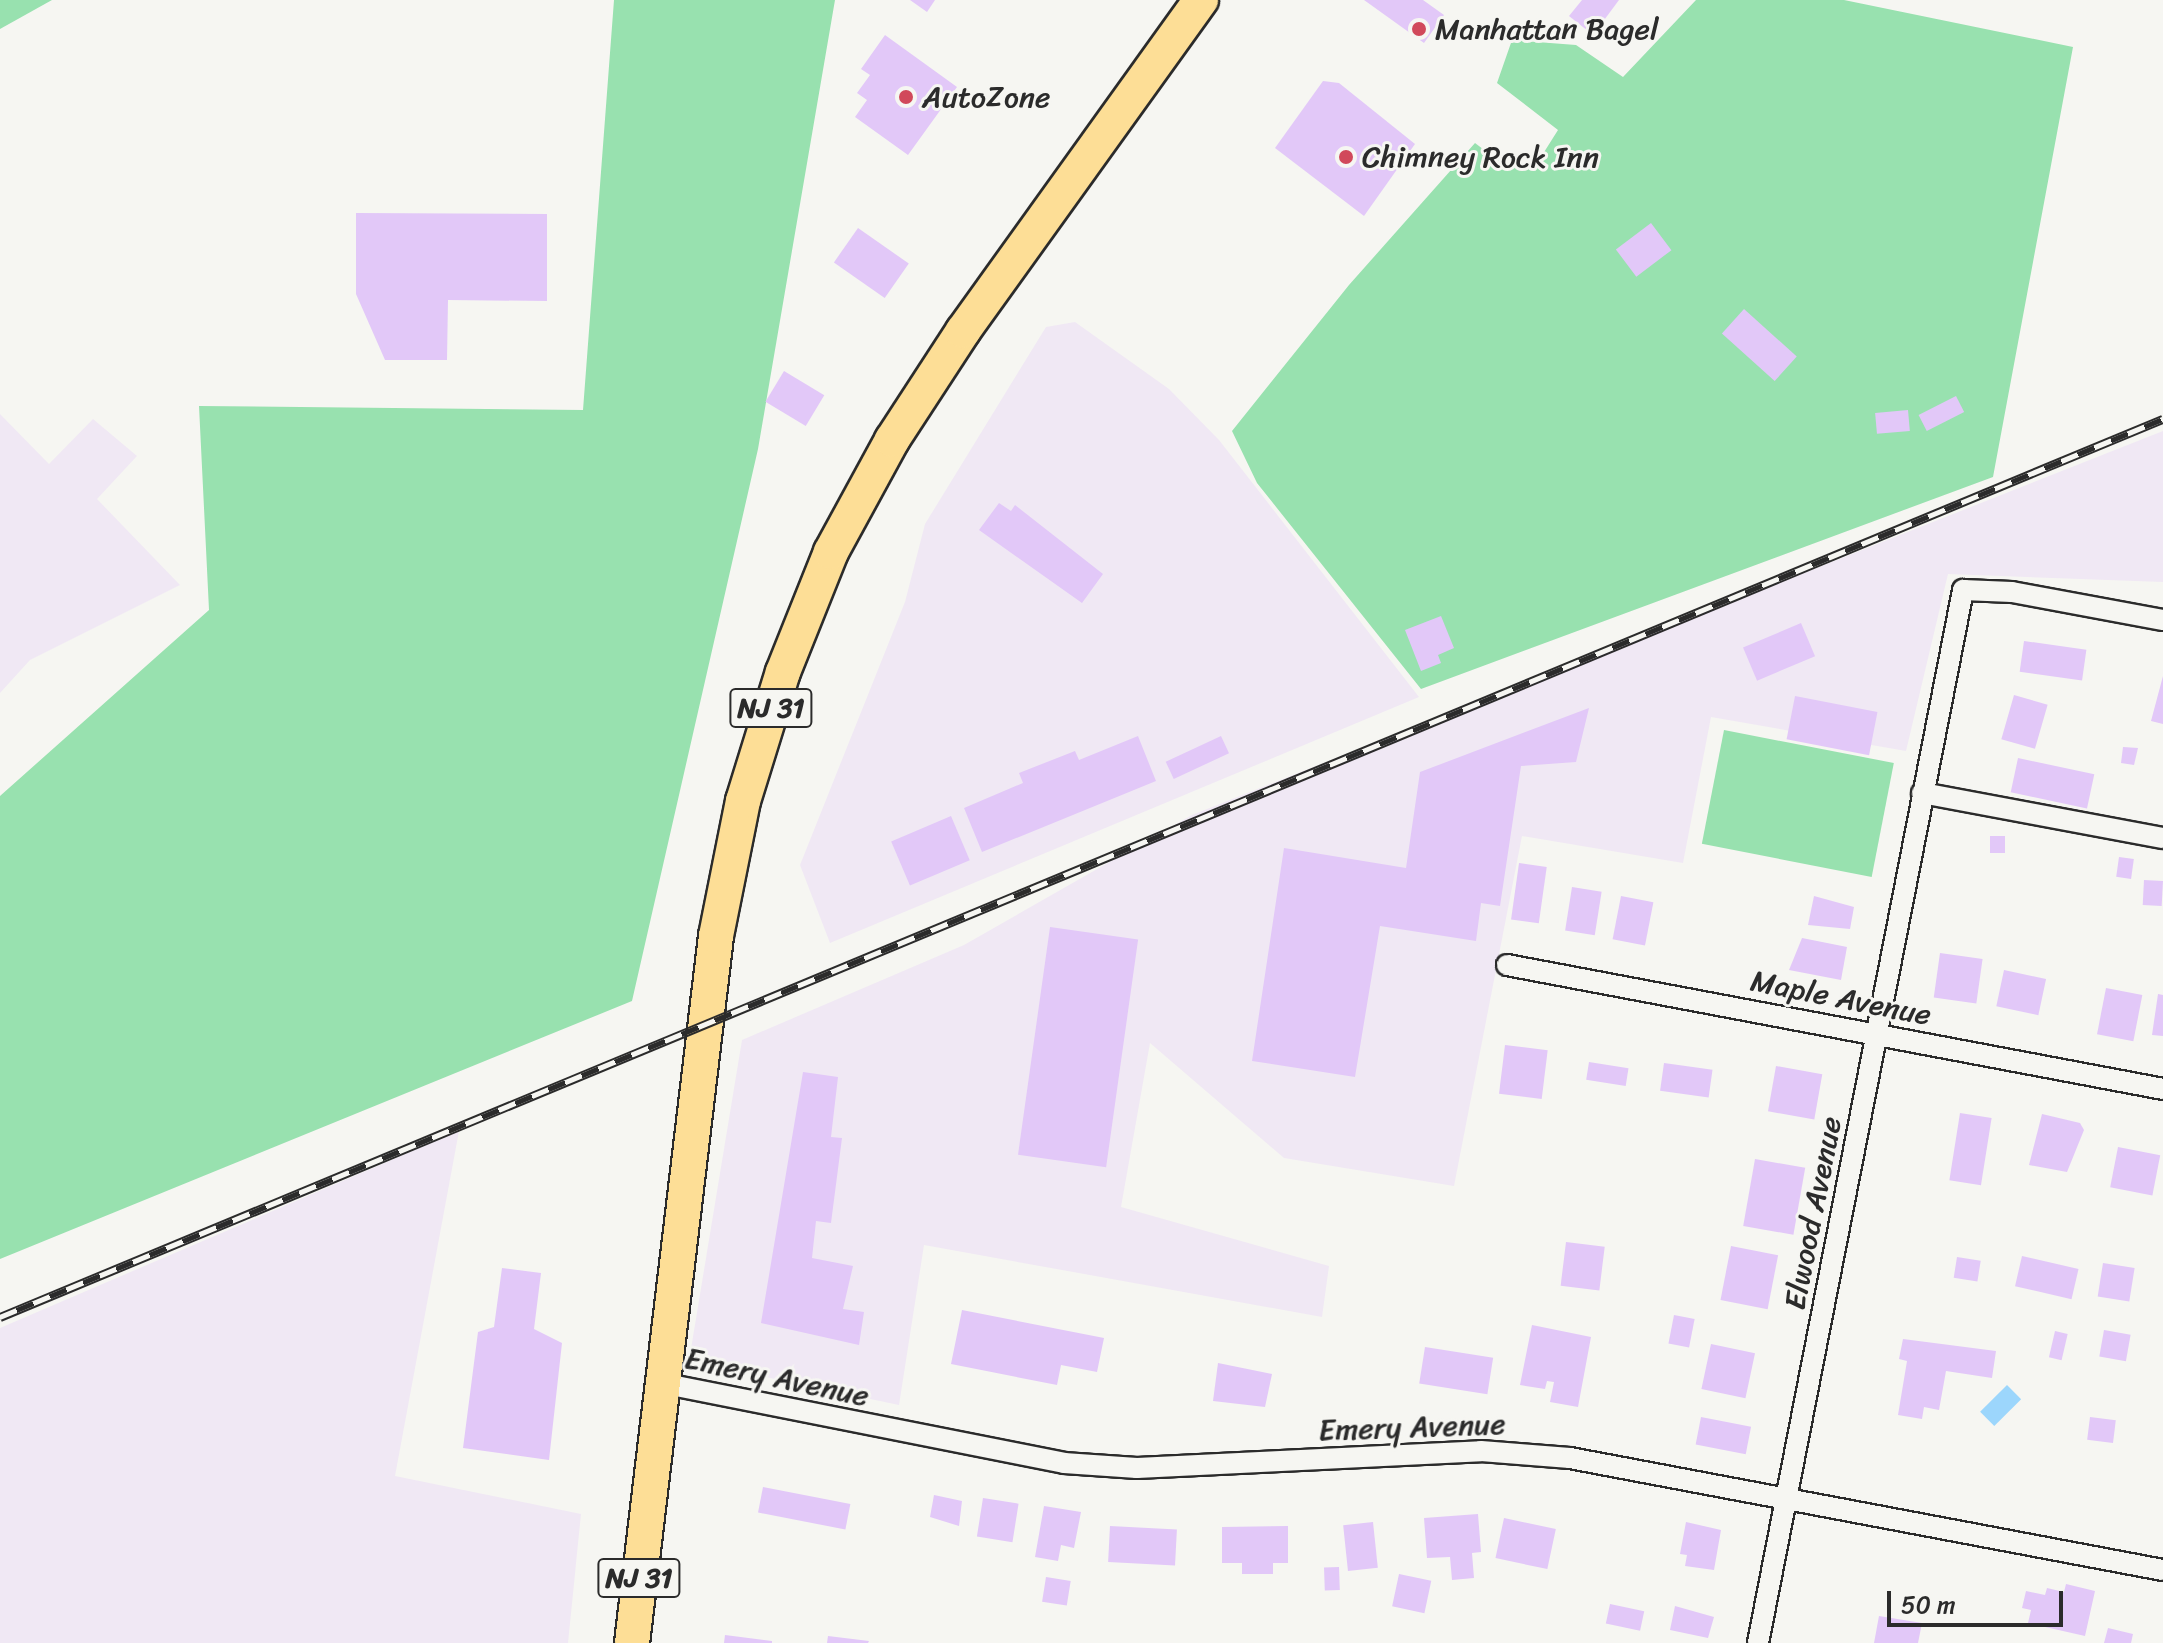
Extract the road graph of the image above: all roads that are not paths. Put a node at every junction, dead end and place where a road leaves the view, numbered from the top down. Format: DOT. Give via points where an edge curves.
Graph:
graph roads {
  1 [pos="1196,6"];
  2 [pos="2163,620"];
  3 [pos="1922,793"];
  4 [pos="2163,838"];
  5 [pos="1507,965"];
  6 [pos="1877,1035"];
  7 [pos="2163,1089"];
  8 [pos="661,1383"];
  9 [pos="1786,1499"];
  10 [pos="2163,1570"];
  11 [pos="632,1643"];
  12 [pos="1758,1643"];
  1 -- 8 [label="highway, NJ 31" via="926,386 831,552 805,612 762,736 729,868 706,1004"];
  2 -- 3 [label="street, Elwood Avenue" via="2012,592 1963,590"];
  3 -- 4 [label="street"];
  3 -- 6 [label="street, Elwood Avenue"];
  5 -- 6 [label="street, Maple Avenue"];
  6 -- 7 [label="street, Maple Avenue"];
  6 -- 9 [label="street, Elwood Avenue"];
  8 -- 9 [label="street, Emery Avenue" via="1064,1463 1137,1468 1481,1451 1570,1458"];
  8 -- 11 [label="highway, NJ 31"];
  9 -- 10 [label="street, Emery Avenue"];
  9 -- 12 [label="street, Elwood Avenue"];
}
